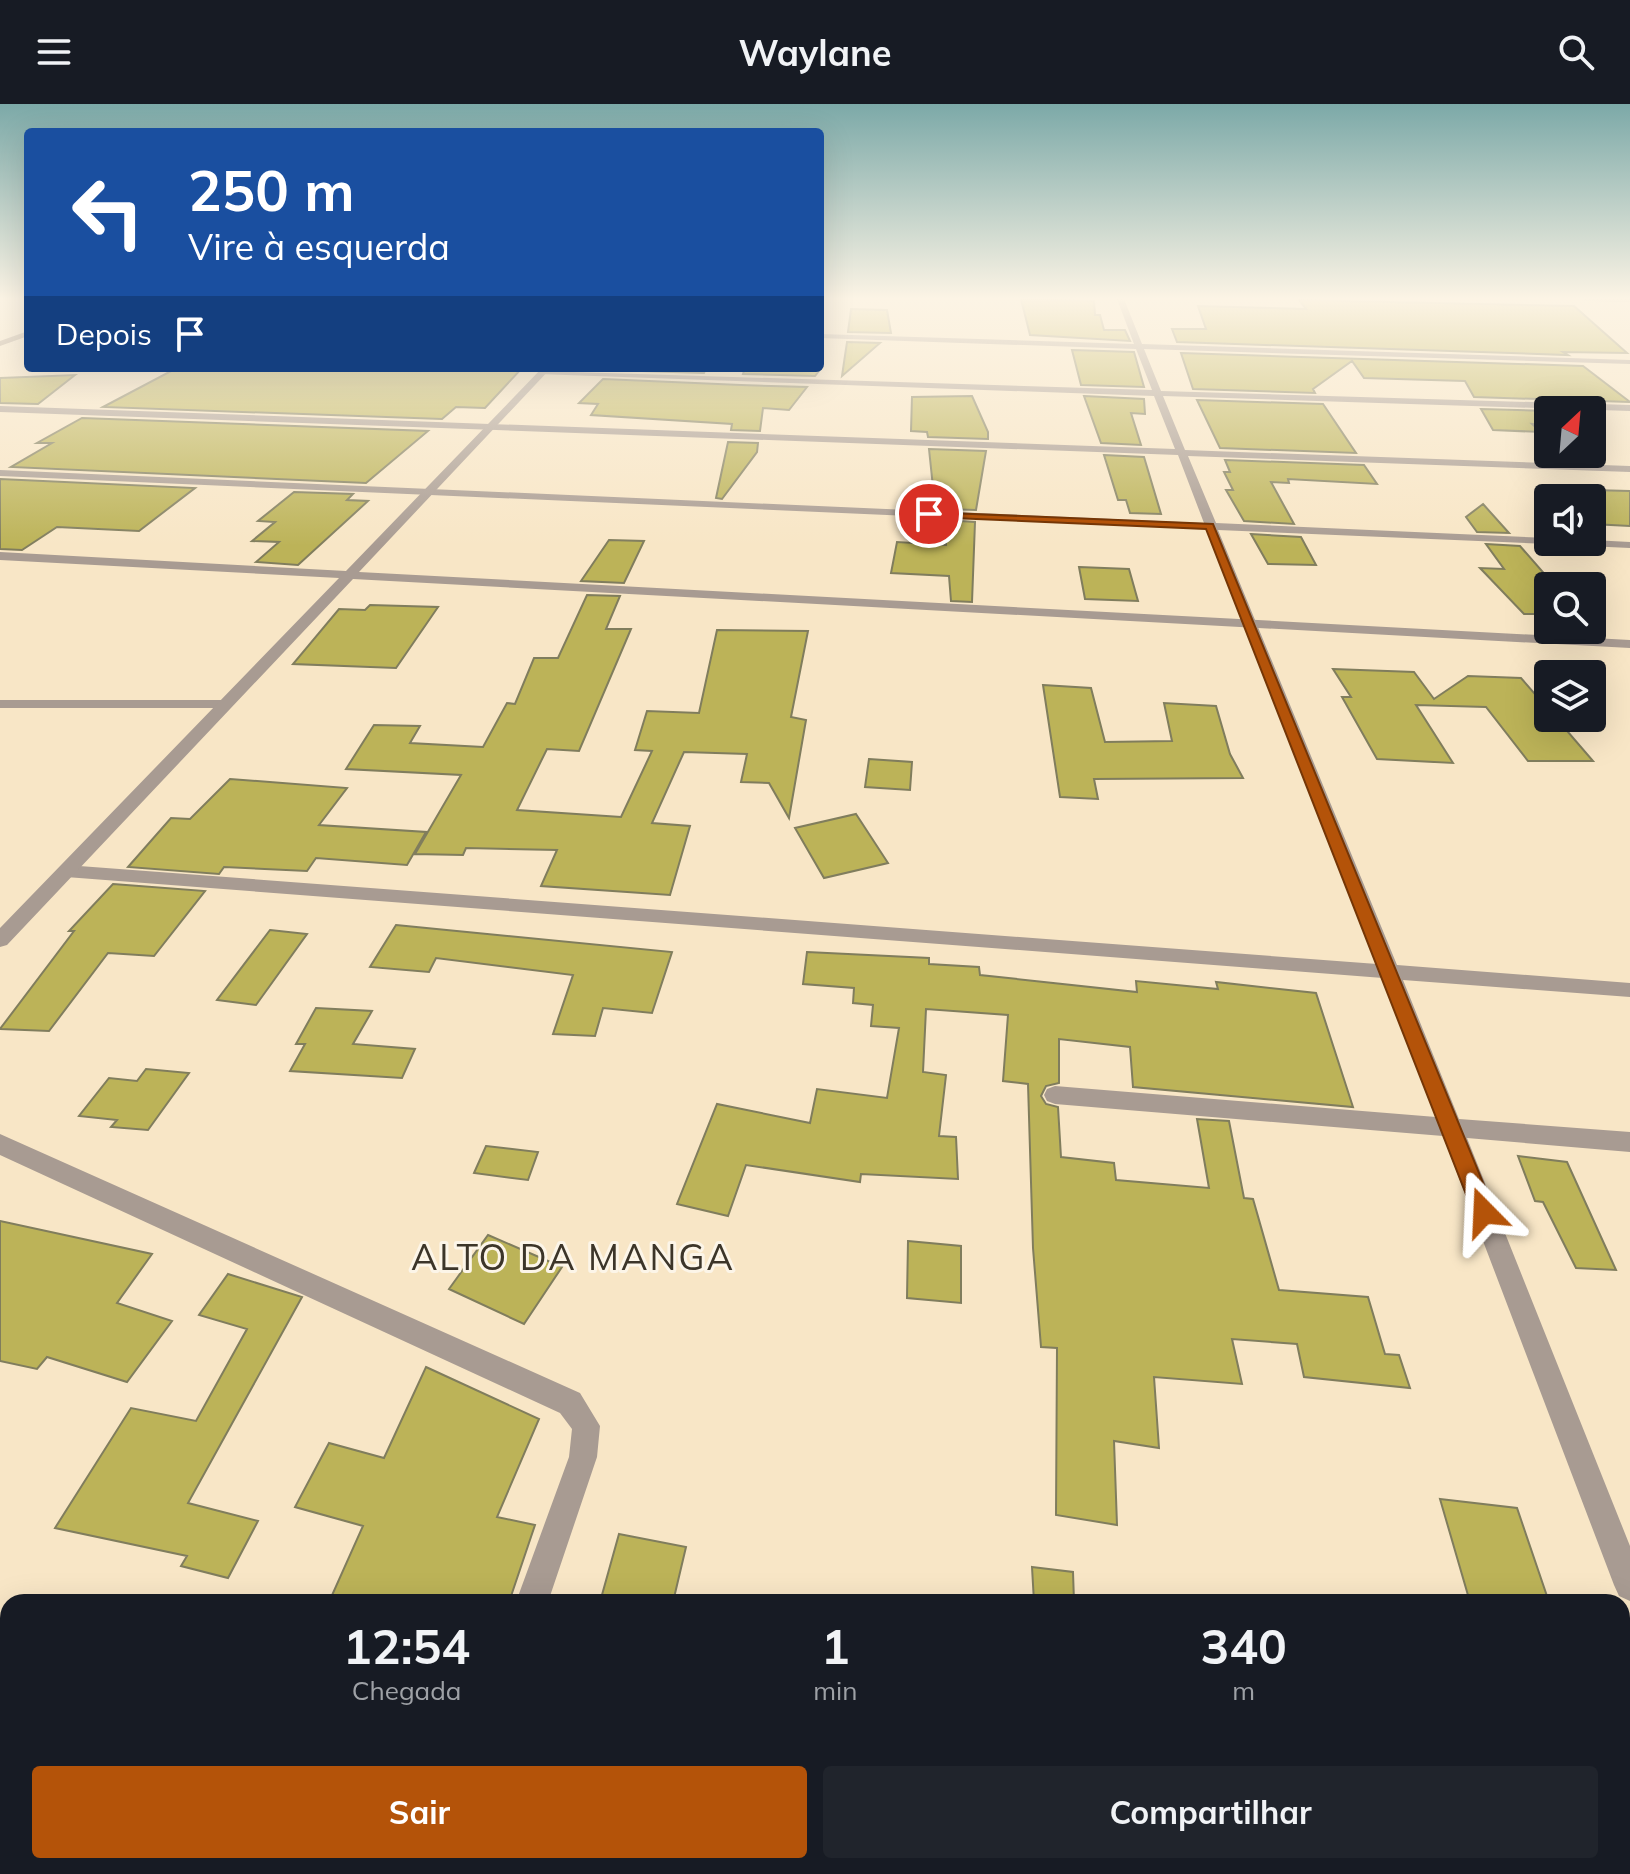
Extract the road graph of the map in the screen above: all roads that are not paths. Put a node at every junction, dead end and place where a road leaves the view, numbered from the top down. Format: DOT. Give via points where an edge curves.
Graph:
graph roads {
  1 [pos="534,382"];
  2 [pos="839,382"];
  3 [pos="1153,382"];
  4 [pos="1157,393"];
  5 [pos="1630,408"];
  6 [pos="0,409"];
  7 [pos="492,425"];
  8 [pos="1180,452"];
  9 [pos="1630,469"];
  10 [pos="0,473"];
  11 [pos="429,492"];
  12 [pos="1210,526"];
  13 [pos="1534,540"];
  14 [pos="1606,544"];
  15 [pos="1630,545"];
  16 [pos="0,556"];
  17 [pos="348,577"];
  18 [pos="1248,624"];
  19 [pos="1630,644"];
  20 [pos="0,704"];
  21 [pos="226,704"];
  22 [pos="66,871"];
  23 [pos="0,940"];
  24 [pos="1390,971"];
  25 [pos="1630,990"];
  26 [pos="1055,1095"];
  27 [pos="1451,1126"];
  28 [pos="1630,1142"];
  29 [pos="0,1144"];
  30 [pos="1630,1585"];
  31 [pos="535,1594"];
  1 -- 7 [label="street"];
  2 -- 4 [label="street"];
  3 -- 4 [label="street"];
  4 -- 5 [label="street"];
  4 -- 8 [label="street"];
  6 -- 7 [label="street"];
  7 -- 8 [label="street"];
  7 -- 11 [label="street"];
  8 -- 9 [label="street"];
  8 -- 12 [label="street"];
  10 -- 11 [label="street"];
  11 -- 12 [label="street"];
  11 -- 17 [label="street"];
  12 -- 13 [label="street"];
  12 -- 18 [label="street"];
  14 -- 15 [label="street"];
  16 -- 17 [label="street"];
  17 -- 18 [label="street"];
  17 -- 21 [label="street"];
  18 -- 19 [label="street"];
  18 -- 24 [label="street"];
  20 -- 21 [label="street"];
  21 -- 22 [label="street"];
  22 -- 23 [label="street"];
  22 -- 24 [label="street"];
  24 -- 25 [label="street"];
  24 -- 27 [label="street"];
  26 -- 27 [label="street"];
  27 -- 28 [label="street"];
  27 -- 30 [label="street"];
  29 -- 31 [label="street" via="570,1403 586,1426 583,1457"];
}
